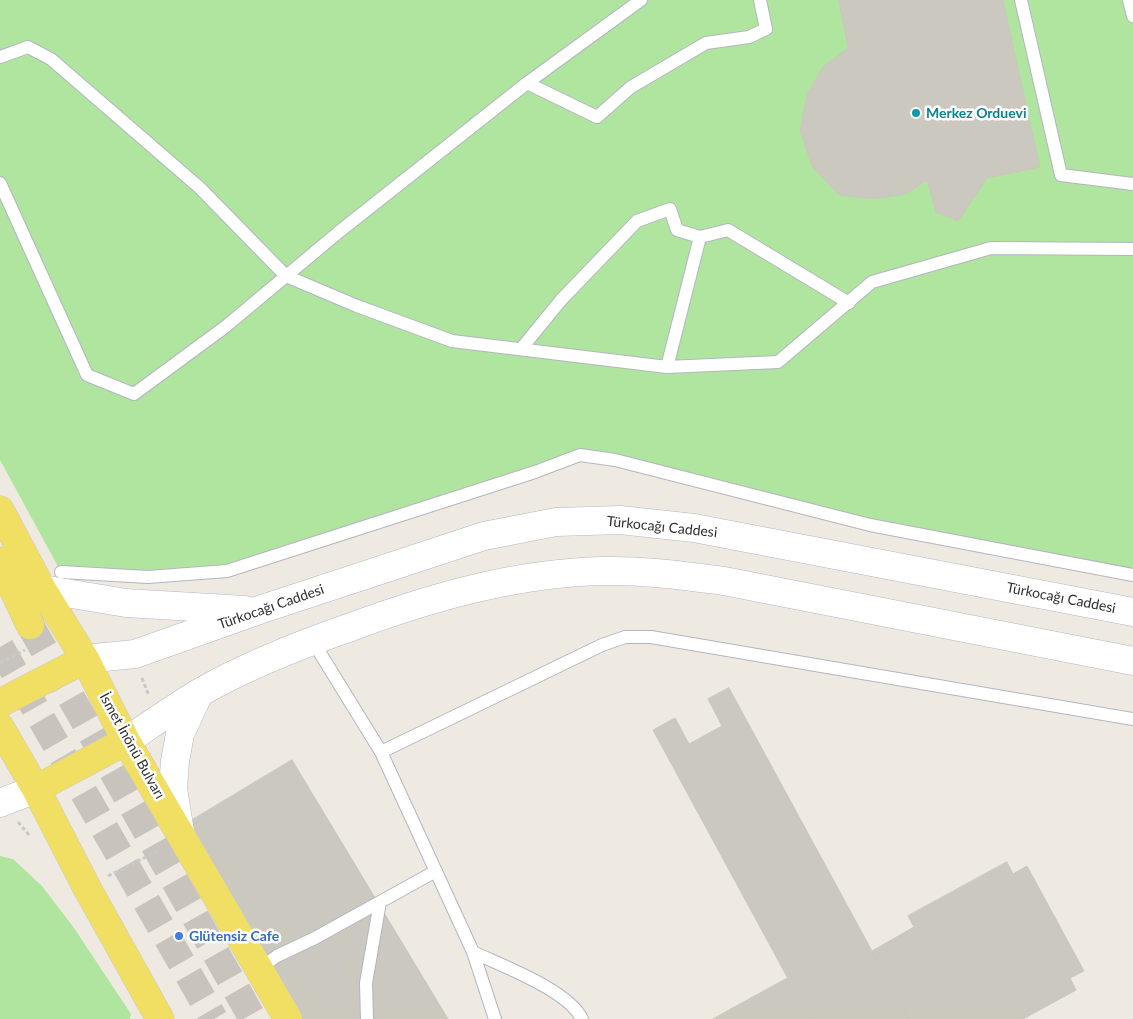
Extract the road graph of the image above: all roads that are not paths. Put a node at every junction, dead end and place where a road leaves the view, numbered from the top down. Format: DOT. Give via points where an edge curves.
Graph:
graph roads {
  1 [pos="641,0"];
  2 [pos="760,0"];
  3 [pos="1020,0"];
  4 [pos="1129,0"];
  5 [pos="1133,16"];
  6 [pos="0,57"];
  7 [pos="527,82"];
  8 [pos="0,183"];
  9 [pos="1133,184"];
  10 [pos="700,237"];
  11 [pos="1133,249"];
  12 [pos="286,276"];
  13 [pos="848,302"];
  14 [pos="521,349"];
  15 [pos="667,367"];
  16 [pos="0,510"];
  17 [pos="0,561"];
  18 [pos="1133,575"];
  19 [pos="52,580"];
  20 [pos="259,610"];
  21 [pos="1133,612"];
  22 [pos="30,625"];
  23 [pos="312,640"];
  24 [pos="85,659"];
  25 [pos="1133,661"];
  26 [pos="199,693"];
  27 [pos="0,703"];
  28 [pos="1133,719"];
  29 [pos="0,727"];
  30 [pos="126,741"];
  31 [pos="381,752"];
  32 [pos="36,789"];
  33 [pos="0,803"];
  34 [pos="170,841"];
  35 [pos="436,871"];
  36 [pos="380,902"];
  37 [pos="473,952"];
  38 [pos="258,969"];
  39 [pos="160,1019"];
  40 [pos="288,1019"];
  41 [pos="367,1019"];
  42 [pos="495,1019"];
  43 [pos="582,1019"];
  1 -- 7 [label="lane"];
  2 -- 7 [label="lane" via="766,29 749,37 706,43 631,87 597,117"];
  3 -- 9 [label="lane" via="1061,175"];
  4 -- 5 [label="lane"];
  6 -- 12 [label="lane" via="28,47 51,59 200,188"];
  7 -- 12 [label="lane"];
  8 -- 12 [label="lane" via="87,376 134,394 225,327"];
  10 -- 13 [label="lane" via="728,230"];
  10 -- 14 [label="lane" via="677,230 670,210 637,221 561,300"];
  10 -- 15 [label="lane"];
  11 -- 13 [label="lane" via="991,248 872,282"];
  12 -- 14 [label="lane" via="452,341"];
  13 -- 15 [label="lane" via="778,362"];
  14 -- 15 [label="lane"];
  16 -- 19 [label="main road, İsmet İnönü Bulvarı"];
  17 -- 22 [label="main road"];
  18 -- 19 [label="lane" via="870,524 615,460 580,455 227,570"];
  19 -- 20 [label="main road" via="126,603"];
  19 -- 24 [label="main road, İsmet İnönü Bulvarı"];
  20 -- 21 [label="main road, Türkocağı Caddesi" via="484,536 556,522 620,520 777,542"];
  20 -- 24 [label="main road, Türkocağı Caddesi" via="134,654"];
  23 -- 25 [label="main road" via="473,588 535,576 604,571 665,574 724,582"];
  23 -- 26 [label="main road"];
  23 -- 31 [label="lane"];
  24 -- 27 [label="main road"];
  24 -- 30 [label="main road, İsmet İnönü Bulvarı"];
  26 -- 30 [label="main road"];
  26 -- 34 [label="main road" via="180,734"];
  28 -- 31 [label="lane" via="651,637 625,637 602,645"];
  29 -- 32 [label="main road"];
  30 -- 32 [label="main road"];
  30 -- 34 [label="main road, İsmet İnönü Bulvarı"];
  31 -- 35 [label="lane"];
  32 -- 33 [label="main road"];
  32 -- 39 [label="main road"];
  34 -- 38 [label="main road, İsmet İnönü Bulvarı"];
  35 -- 36 [label="lane"];
  35 -- 37 [label="lane"];
  36 -- 38 [label="lane"];
  36 -- 41 [label="lane" via="366,983"];
  37 -- 42 [label="lane"];
  37 -- 43 [label="lane" via="558,995"];
  38 -- 40 [label="main road, İsmet İnönü Bulvarı"];
}
